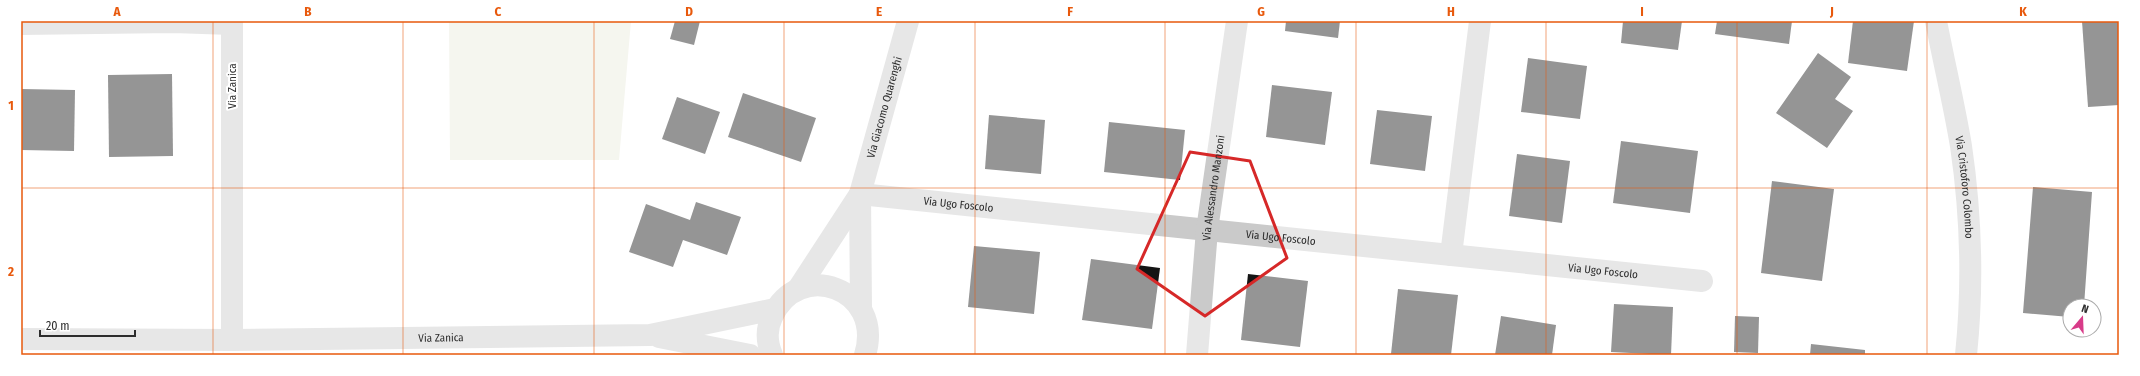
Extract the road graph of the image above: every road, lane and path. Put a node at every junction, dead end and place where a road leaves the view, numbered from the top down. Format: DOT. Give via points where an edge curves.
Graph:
graph roads {
  1 [pos="908,21"];
  2 [pos="1237,21"];
  3 [pos="1480,21"];
  4 [pos="1936,21"];
  5 [pos="232,23"];
  6 [pos="21,24"];
  7 [pos="860,194"];
  8 [pos="1207,230"];
  9 [pos="1451,255"];
  10 [pos="1702,280"];
  11 [pos="798,289"];
  12 [pos="861,308"];
  13 [pos="775,309"];
  14 [pos="650,335"];
  15 [pos="21,339"];
  16 [pos="232,340"];
  17 [pos="750,355"];
  18 [pos="772,355"];
  19 [pos="865,355"];
  20 [pos="1197,355"];
  21 [pos="1966,355"];
  1 -- 7 [label="street, Via Giacomo Quarenghi"];
  2 -- 8 [label="street, Via Alessandro Manzoni"];
  3 -- 9 [label="street"];
  4 -- 21 [label="street, Via Cristoforo Colombo" via="1961,147 1967,213 1971,309"];
  5 -- 6 [label="street, Via Zanica"];
  5 -- 16 [label="street, Via Zanica"];
  7 -- 8 [label="street, Via Ugo Foscolo"];
  7 -- 11 [label="street, Via Giacomo Quarenghi"];
  7 -- 12 [label="street, Via Giacomo Quarenghi"];
  8 -- 9 [label="street, Via Ugo Foscolo"];
  8 -- 20 [label="street, Via Alessandro Manzoni"];
  9 -- 10 [label="street, Via Ugo Foscolo"];
  11 -- 12 [label="street" via="826,286 840,290"];
  11 -- 13 [label="street" via="785,297"];
  12 -- 19 [label="street" via="868,324 869,342"];
  13 -- 14 [label="street, Via Zanica"];
  13 -- 18 [label="street" via="768,334"];
  14 -- 16 [label="street, Via Zanica"];
  14 -- 17 [label="street, Via Zanica"];
  15 -- 16 [label="street, Via Zanica"];
}
